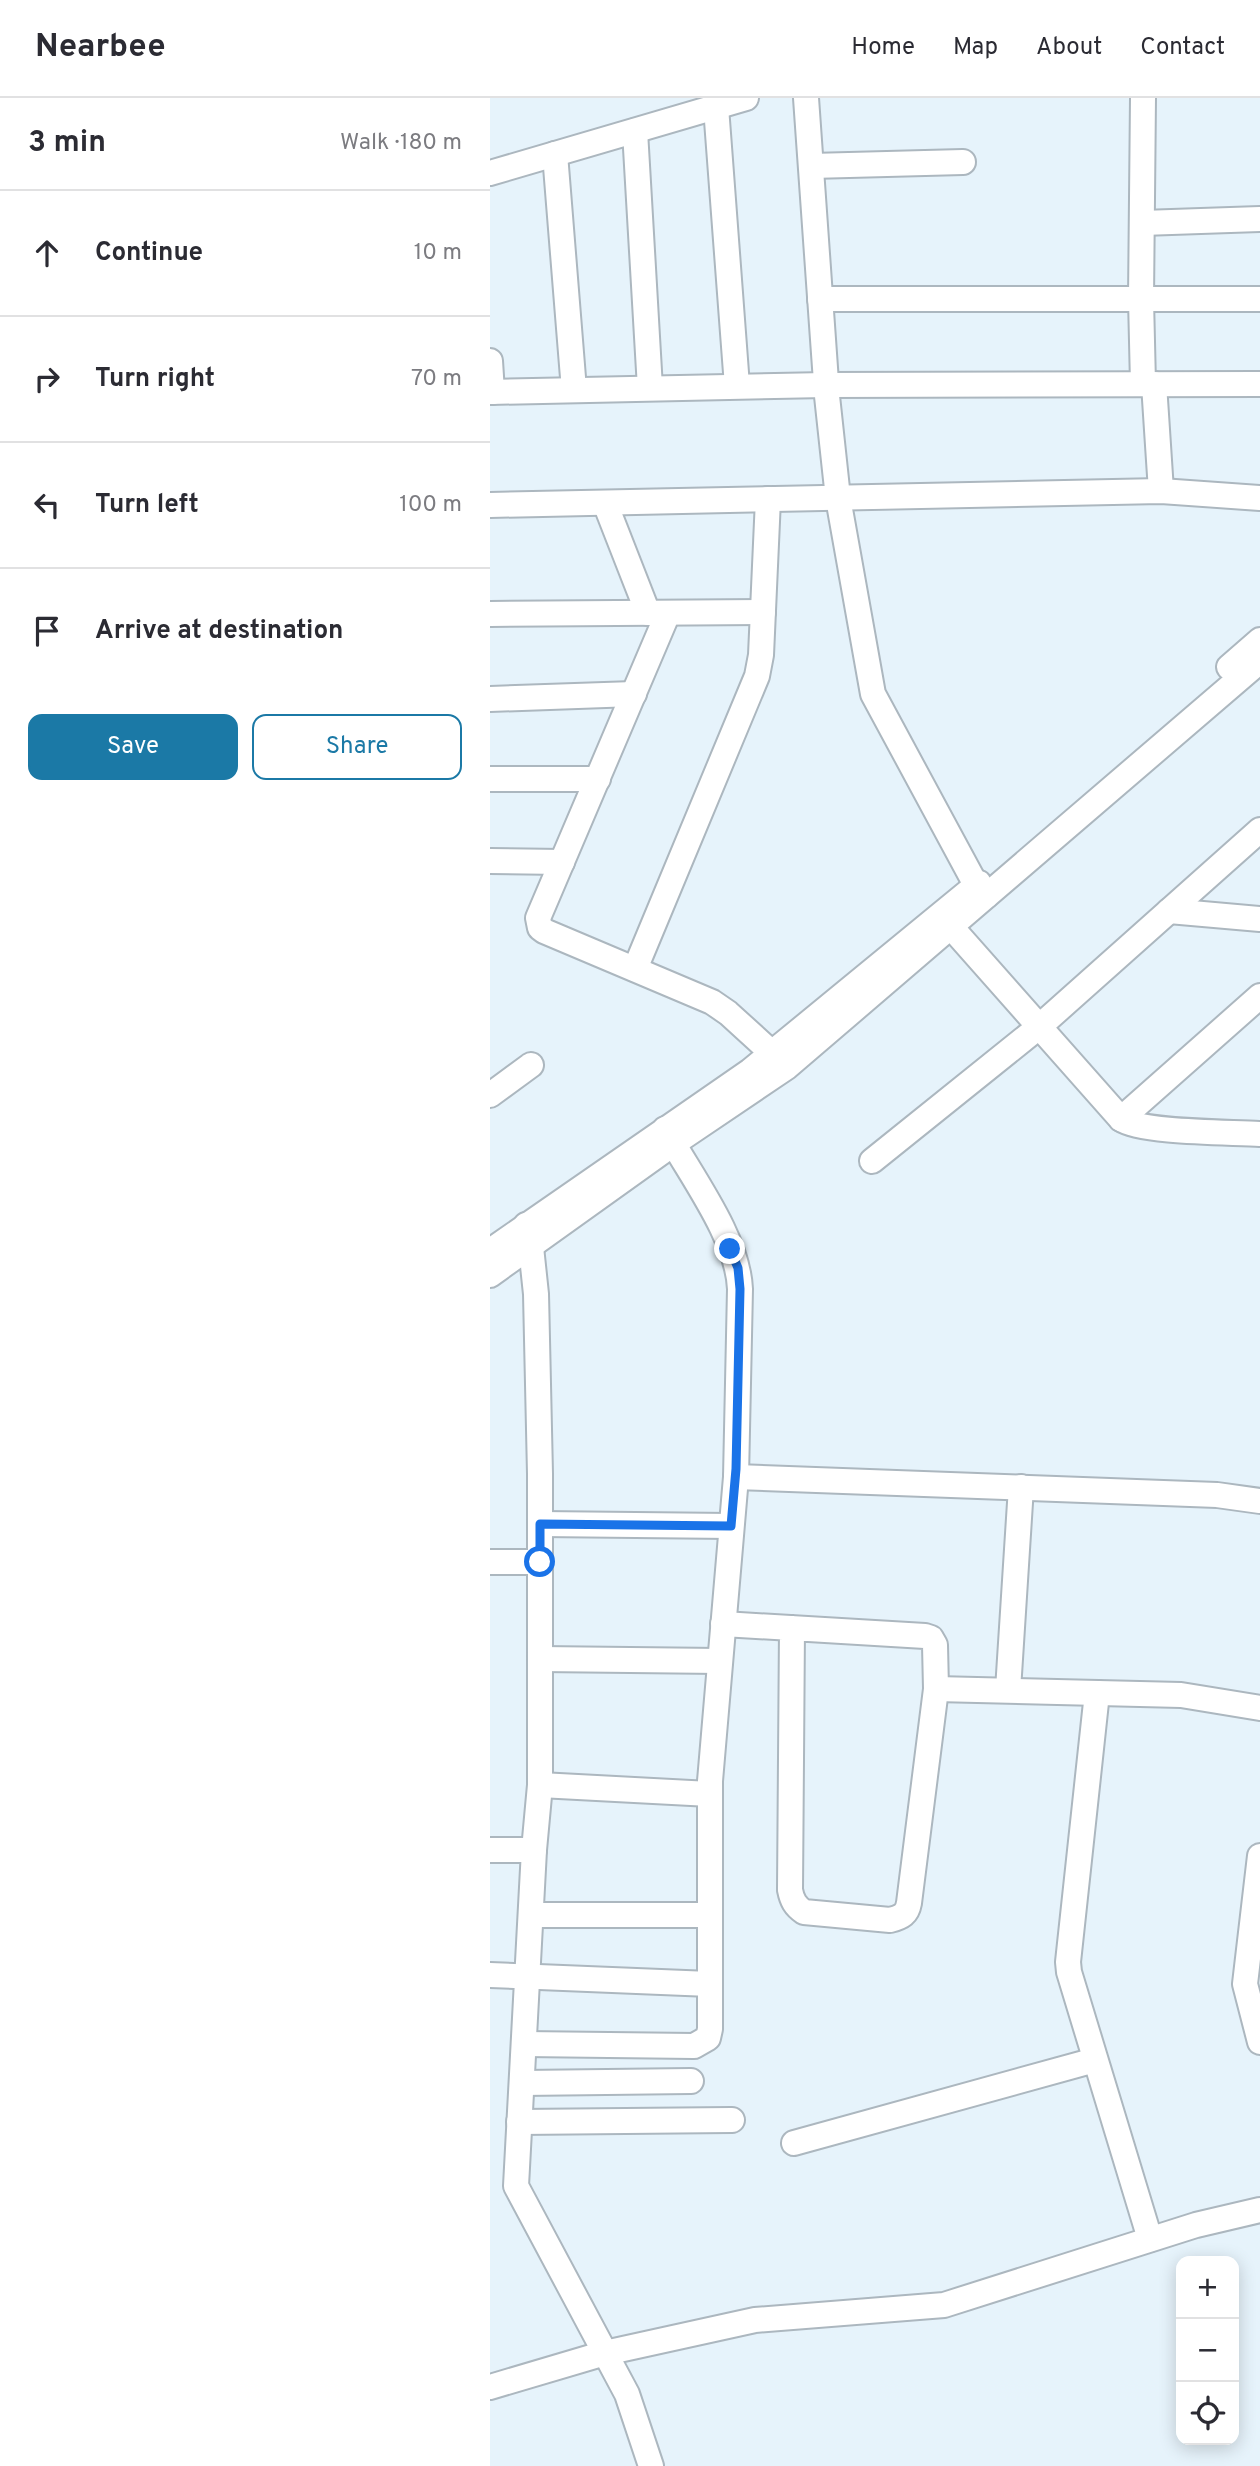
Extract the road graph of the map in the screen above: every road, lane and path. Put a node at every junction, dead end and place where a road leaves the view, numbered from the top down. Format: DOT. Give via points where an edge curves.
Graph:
graph roads {
  1 [pos="746,98"];
  2 [pos="806,98"];
  3 [pos="1143,98"];
  4 [pos="716,107"];
  5 [pos="635,131"];
  6 [pos="555,154"];
  7 [pos="963,162"];
  8 [pos="811,166"];
  9 [pos="490,173"];
  10 [pos="1260,219"];
  11 [pos="1142,223"];
  12 [pos="820,299"];
  13 [pos="1141,299"];
  14 [pos="1260,299"];
  15 [pos="490,362"];
  16 [pos="1149,384"];
  17 [pos="1260,384"];
  18 [pos="826,385"];
  19 [pos="737,386"];
  20 [pos="650,388"];
  21 [pos="574,390"];
  22 [pos="491,392"];
  23 [pos="1161,491"];
  24 [pos="838,498"];
  25 [pos="1260,498"];
  26 [pos="768,499"];
  27 [pos="605,503"];
  28 [pos="490,505"];
  29 [pos="763,612"];
  30 [pos="658,613"];
  31 [pos="490,614"];
  32 [pos="1260,640"];
  33 [pos="1260,661"];
  34 [pos="634,694"];
  35 [pos="490,699"];
  36 [pos="490,779"];
  37 [pos="597,779"];
  38 [pos="1260,830"];
  39 [pos="490,862"];
  40 [pos="562,862"];
  41 [pos="982,891"];
  42 [pos="1169,911"];
  43 [pos="1260,919"];
  44 [pos="947,920"];
  45 [pos="635,969"];
  46 [pos="1260,996"];
  47 [pos="1040,1026"];
  48 [pos="531,1065"];
  49 [pos="770,1068"];
  50 [pos="490,1096"];
  51 [pos="1121,1119"];
  52 [pos="1260,1134"];
  53 [pos="669,1137"];
  54 [pos="872,1161"];
  55 [pos="528,1236"];
  56 [pos="490,1251"];
  57 [pos="490,1275"];
  58 [pos="736,1477"];
  59 [pos="1021,1487"];
  60 [pos="1260,1501"];
  61 [pos="540,1524"];
  62 [pos="731,1526"];
  63 [pos="490,1562"];
  64 [pos="540,1562"];
  65 [pos="723,1624"];
  66 [pos="792,1628"];
  67 [pos="540,1659"];
  68 [pos="720,1661"];
  69 [pos="936,1689"];
  70 [pos="1009,1690"];
  71 [pos="1097,1693"];
  72 [pos="1260,1708"];
  73 [pos="540,1785"];
  74 [pos="710,1794"];
  75 [pos="490,1850"];
  76 [pos="534,1850"];
  77 [pos="1260,1856"];
  78 [pos="532,1915"];
  79 [pos="710,1915"];
  80 [pos="1256,1925"];
  81 [pos="490,1975"];
  82 [pos="528,1976"];
  83 [pos="710,1984"];
  84 [pos="1260,2042"];
  85 [pos="524,2044"];
  86 [pos="1095,2060"];
  87 [pos="691,2081"];
  88 [pos="522,2082"];
  89 [pos="732,2120"];
  90 [pos="519,2122"];
  91 [pos="794,2143"];
  92 [pos="1260,2210"];
  93 [pos="1150,2239"];
  94 [pos="605,2353"];
  95 [pos="490,2387"];
  96 [pos="651,2466"];
  1 -- 4 [label="street"];
  2 -- 8 [label="street"];
  3 -- 11 [label="street"];
  4 -- 5 [label="street"];
  4 -- 19 [label="street"];
  5 -- 6 [label="street"];
  5 -- 20 [label="street"];
  6 -- 9 [label="street"];
  6 -- 21 [label="street"];
  7 -- 8 [label="street"];
  8 -- 12 [label="street"];
  10 -- 11 [label="street"];
  11 -- 13 [label="street"];
  12 -- 13 [label="street"];
  12 -- 18 [label="street"];
  13 -- 14 [label="street"];
  13 -- 16 [label="street"];
  15 -- 22 [label="street"];
  16 -- 17 [label="street"];
  16 -- 18 [label="street"];
  16 -- 23 [label="street"];
  18 -- 19 [label="street"];
  18 -- 24 [label="street"];
  19 -- 20 [label="street"];
  20 -- 21 [label="street"];
  21 -- 22 [label="street"];
  23 -- 24 [label="street"];
  23 -- 25 [label="street"];
  24 -- 26 [label="street"];
  24 -- 41 [label="street" via="873,694"];
  26 -- 27 [label="street"];
  26 -- 29 [label="street"];
  27 -- 28 [label="street"];
  27 -- 30 [label="street"];
  29 -- 30 [label="street"];
  29 -- 45 [label="street" via="757,676"];
  30 -- 31 [label="street"];
  30 -- 34 [label="street"];
  32 -- 41 [label="street"];
  33 -- 41 [label="street"];
  34 -- 35 [label="street"];
  34 -- 37 [label="street"];
  36 -- 37 [label="street"];
  37 -- 40 [label="street"];
  38 -- 42 [label="street"];
  39 -- 40 [label="street"];
  40 -- 45 [label="street" via="538,918 540,928"];
  41 -- 44 [label="street"];
  42 -- 43 [label="street"];
  42 -- 47 [label="street"];
  44 -- 47 [label="street"];
  44 -- 49 [label="street"];
  45 -- 49 [label="street" via="721,1007"];
  46 -- 51 [label="street"];
  47 -- 51 [label="street"];
  47 -- 54 [label="street"];
  48 -- 50 [label="street"];
  49 -- 53 [label="street"];
  51 -- 52 [label="street" via="1149,1128"];
  53 -- 55 [label="street"];
  53 -- 58 [label="street" via="723,1231 740,1277"];
  55 -- 56 [label="street"];
  55 -- 57 [label="street"];
  55 -- 61 [label="street" via="536,1294"];
  58 -- 59 [label="street"];
  58 -- 62 [label="street"];
  59 -- 60 [label="street" via="1217,1494"];
  59 -- 70 [label="street"];
  61 -- 62 [label="street"];
  61 -- 64 [label="street"];
  62 -- 65 [label="street"];
  63 -- 64 [label="street"];
  64 -- 67 [label="street"];
  65 -- 66 [label="street"];
  65 -- 68 [label="street"];
  66 -- 69 [label="street" via="925,1636 937,1653"];
  66 -- 69 [label="street" via="790,1890 796,1907 804,1912 890,1920 907,1911"];
  67 -- 68 [label="street"];
  67 -- 73 [label="street"];
  68 -- 74 [label="street"];
  69 -- 70 [label="street"];
  70 -- 71 [label="street"];
  71 -- 72 [label="street" via="1181,1695"];
  71 -- 86 [label="street" via="1067,1952"];
  73 -- 74 [label="street"];
  73 -- 76 [label="street"];
  74 -- 79 [label="street"];
  75 -- 76 [label="street"];
  76 -- 78 [label="street"];
  77 -- 80 [label="street"];
  78 -- 79 [label="street"];
  78 -- 82 [label="street"];
  79 -- 83 [label="street"];
  80 -- 84 [label="street" via="1245,1984"];
  81 -- 82 [label="street"];
  82 -- 83 [label="street"];
  82 -- 85 [label="street"];
  83 -- 85 [label="street" via="708,2038 694,2046"];
  85 -- 88 [label="street"];
  86 -- 91 [label="street"];
  86 -- 93 [label="street"];
  87 -- 88 [label="street"];
  88 -- 90 [label="street"];
  89 -- 90 [label="street"];
  90 -- 94 [label="street" via="516,2186"];
  92 -- 93 [label="street"];
  93 -- 94 [label="street" via="944,2305 755,2320"];
  94 -- 95 [label="street"];
  94 -- 96 [label="street" via="627,2394"];
}
